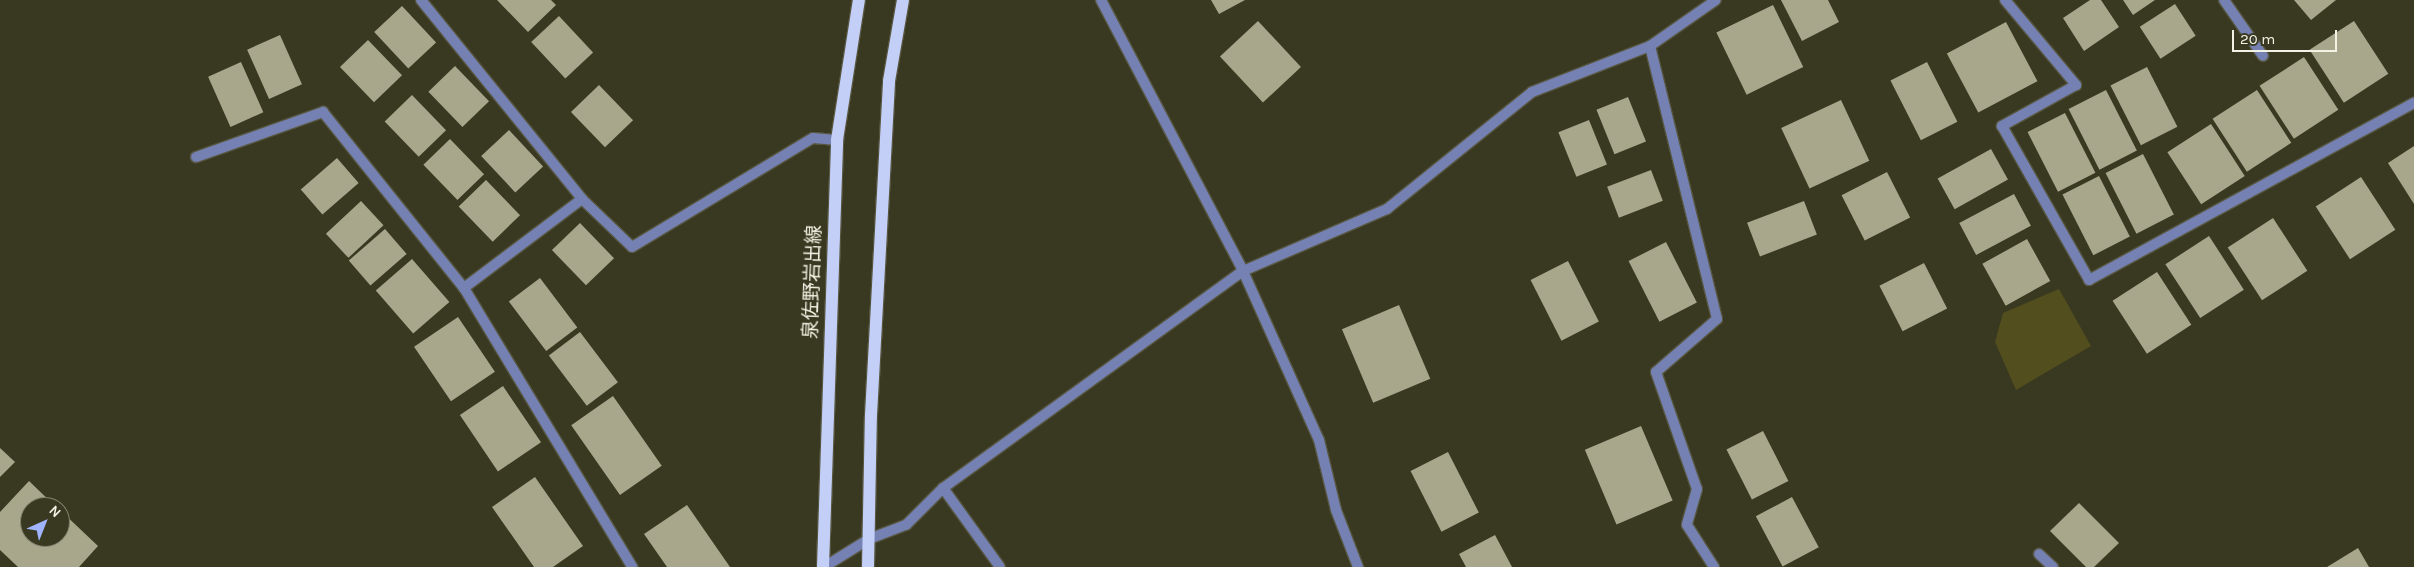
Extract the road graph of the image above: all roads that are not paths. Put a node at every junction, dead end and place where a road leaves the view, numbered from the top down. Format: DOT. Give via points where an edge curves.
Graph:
graph roads {
  1 [pos="422,0"];
  2 [pos="859,0"];
  3 [pos="903,0"];
  4 [pos="1101,0"];
  5 [pos="1716,0"];
  6 [pos="2005,0"];
  7 [pos="2224,0"];
  8 [pos="1650,46"];
  9 [pos="2263,56"];
  10 [pos="2414,103"];
  11 [pos="837,140"];
  12 [pos="196,157"];
  13 [pos="582,199"];
  14 [pos="1243,270"];
  15 [pos="464,288"];
  16 [pos="944,488"];
  17 [pos="869,539"];
  18 [pos="2039,554"];
  19 [pos="632,567"];
  20 [pos="824,567"];
  21 [pos="868,567"];
  22 [pos="1000,567"];
  23 [pos="1358,567"];
  24 [pos="1714,567"];
  25 [pos="2053,567"];
  1 -- 13 [label="street"];
  2 -- 11 [label="main road, 泉佐野岩出線"];
  3 -- 17 [label="main road" via="889,81 871,415"];
  4 -- 14 [label="street"];
  5 -- 8 [label="street"];
  6 -- 10 [label="street" via="2076,85 2002,126 2089,280"];
  7 -- 9 [label="street"];
  8 -- 14 [label="street" via="1532,92 1387,209"];
  8 -- 24 [label="street" via="1717,320 1656,372 1697,489 1686,525"];
  11 -- 13 [label="street" via="813,138 632,247"];
  11 -- 20 [label="main road, 泉佐野岩出線"];
  12 -- 15 [label="street" via="323,112"];
  13 -- 15 [label="street"];
  14 -- 16 [label="street"];
  14 -- 23 [label="street" via="1319,440 1336,510"];
  15 -- 19 [label="street"];
  16 -- 17 [label="street" via="906,525"];
  16 -- 22 [label="street"];
  17 -- 20 [label="street"];
  17 -- 21 [label="main road"];
  18 -- 25 [label="street"];
}
